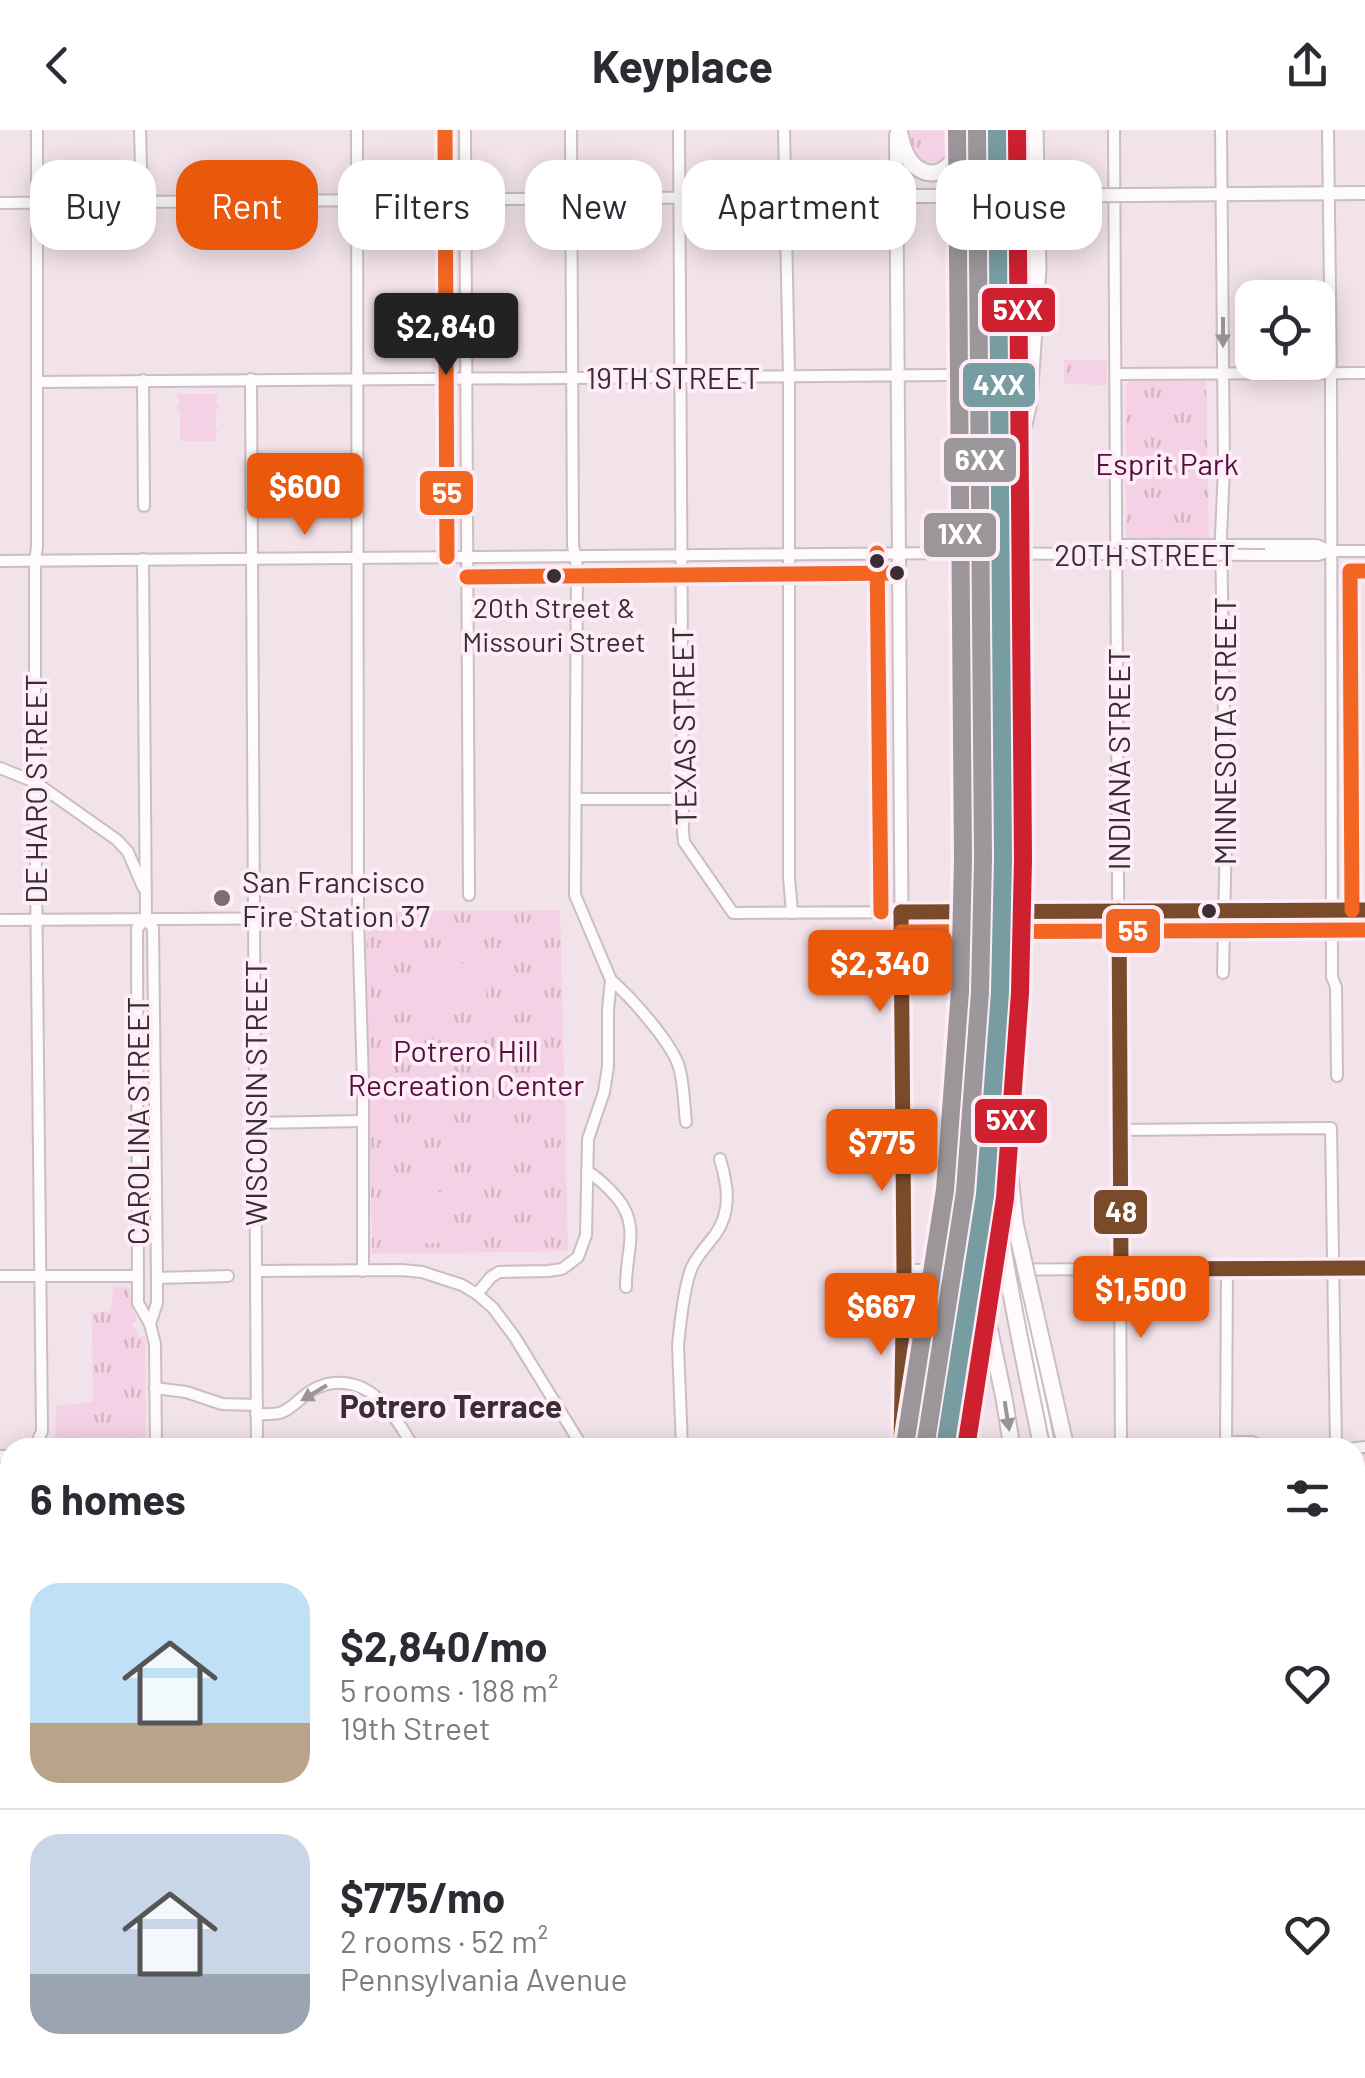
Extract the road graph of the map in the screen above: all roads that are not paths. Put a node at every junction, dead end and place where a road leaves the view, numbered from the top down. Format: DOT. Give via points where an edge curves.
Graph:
graph roads {
  1 [pos="37,130"];
  2 [pos="140,130"];
  3 [pos="357,130"];
  4 [pos="464,130"];
  5 [pos="571,130"];
  6 [pos="679,130"];
  7 [pos="784,130"];
  8 [pos="897,130"];
  9 [pos="963,130"];
  10 [pos="1034,130"];
  11 [pos="1114,130"];
  12 [pos="1222,130"];
  13 [pos="1328,130"];
  14 [pos="985,137"];
  15 [pos="1014,137"];
  16 [pos="37,160"];
  17 [pos="141,160"];
  18 [pos="357,160"];
  19 [pos="464,160"];
  20 [pos="571,160"];
  21 [pos="784,160"];
  22 [pos="897,160"];
  23 [pos="963,160"];
  24 [pos="1035,160"];
  25 [pos="1365,193"];
  26 [pos="1330,194"];
  27 [pos="1222,195"];
  28 [pos="1102,196"];
  29 [pos="662,197"];
  30 [pos="679,197"];
  31 [pos="682,197"];
  32 [pos="338,199"];
  33 [pos="156,201"];
  34 [pos="0,203"];
  35 [pos="30,203"];
  36 [pos="37,250"];
  37 [pos="357,250"];
  38 [pos="465,250"];
  39 [pos="572,250"];
  40 [pos="786,250"];
  41 [pos="897,250"];
  42 [pos="1330,280"];
  43 [pos="1365,372"];
  44 [pos="1335,373"];
  45 [pos="1116,374"];
  46 [pos="1224,374"];
  47 [pos="1235,374"];
  48 [pos="898,375"];
  49 [pos="948,375"];
  50 [pos="680,376"];
  51 [pos="789,376"];
  52 [pos="572,377"];
  53 [pos="466,378"];
  54 [pos="251,379"];
  55 [pos="358,379"];
  56 [pos="143,380"];
  57 [pos="1331,380"];
  58 [pos="38,382"];
  59 [pos="1020,443"];
  60 [pos="992,500"];
  61 [pos="144,506"];
  62 [pos="1118,545"];
  63 [pos="1222,546"];
  64 [pos="1330,551"];
  65 [pos="1365,551"];
  66 [pos="898,553"];
  67 [pos="788,554"];
  68 [pos="576,556"];
  69 [pos="681,556"];
  70 [pos="467,557"];
  71 [pos="251,558"];
  72 [pos="359,558"];
  73 [pos="143,559"];
  74 [pos="0,560"];
  75 [pos="34,561"];
  76 [pos="0,768"];
  77 [pos="34,782"];
  78 [pos="576,799"];
  79 [pos="683,799"];
  80 [pos="469,895"];
  81 [pos="146,898"];
  82 [pos="1332,910"];
  83 [pos="1365,910"];
  84 [pos="1004,911"];
  85 [pos="1119,911"];
  86 [pos="1224,911"];
  87 [pos="901,912"];
  88 [pos="792,913"];
  89 [pos="254,918"];
  90 [pos="319,918"];
  91 [pos="146,919"];
  92 [pos="0,920"];
  93 [pos="36,920"];
  94 [pos="1000,968"];
  95 [pos="1223,973"];
  96 [pos="611,980"];
  97 [pos="1337,1076"];
  98 [pos="962,1113"];
  99 [pos="363,1121"];
  100 [pos="686,1122"];
  101 [pos="255,1123"];
  102 [pos="1121,1130"];
  103 [pos="720,1159"];
  104 [pos="587,1172"];
  105 [pos="1120,1268"];
  106 [pos="1332,1268"];
  107 [pos="1365,1268"];
  108 [pos="1227,1269"];
  109 [pos="904,1270"];
  110 [pos="1014,1270"];
  111 [pos="256,1271"];
  112 [pos="363,1271"];
  113 [pos="0,1276"];
  114 [pos="40,1276"];
  115 [pos="138,1276"];
  116 [pos="228,1276"];
  117 [pos="157,1278"];
  118 [pos="626,1287"];
  119 [pos="477,1294"];
  120 [pos="150,1324"];
  121 [pos="155,1388"];
  122 [pos="257,1410"];
  123 [pos="39,1438"];
  124 [pos="156,1438"];
  125 [pos="257,1438"];
  126 [pos="408,1438"];
  127 [pos="577,1438"];
  128 [pos="682,1438"];
  129 [pos="902,1438"];
  130 [pos="970,1438"];
  131 [pos="1010,1438"];
  132 [pos="1040,1438"];
  133 [pos="1048,1438"];
  134 [pos="1064,1438"];
  135 [pos="1121,1438"];
  136 [pos="1227,1438"];
  137 [pos="1336,1438"];
  1 -- 16 [label="street, DE HARO STREET"];
  2 -- 17 [label="street"];
  3 -- 18 [label="street"];
  4 -- 19 [label="street"];
  5 -- 20 [label="street"];
  6 -- 30 [label="street, TEXAS STREET"];
  7 -- 21 [label="street"];
  8 -- 9 [label="highway, bridge" via="910,160 923,171 942,170 957,158"];
  8 -- 22 [label="main road"];
  9 -- 23 [label="highway, bridge"];
  9 -- 60 [label="highway"];
  10 -- 24 [label="highway"];
  10 -- 59 [label="highway" via="1038,268 1030,403"];
  11 -- 45 [label="street, INDIANA STREET"];
  12 -- 27 [label="street, MINNESOTA STREET"];
  13 -- 26 [label="street"];
  14 -- 60 [label="highway"];
  15 -- 59 [label="highway"];
  25 -- 26 [label="main road"];
  26 -- 27 [label="main road"];
  26 -- 42 [label="street"];
  27 -- 28 [label="main road, bridge"];
  27 -- 46 [label="street, MINNESOTA STREET, one-way"];
  29 -- 30 [label="street"];
  30 -- 31 [label="street"];
  30 -- 50 [label="street, TEXAS STREET"];
  32 -- 33 [label="street"];
  34 -- 35 [label="street"];
  36 -- 58 [label="street, DE HARO STREET"];
  37 -- 55 [label="street"];
  38 -- 53 [label="street"];
  39 -- 52 [label="street"];
  40 -- 51 [label="street"];
  41 -- 48 [label="main road"];
  43 -- 44 [label="street"];
  45 -- 46 [label="street"];
  45 -- 62 [label="street, INDIANA STREET"];
  46 -- 47 [label="street"];
  46 -- 63 [label="street, MINNESOTA STREET"];
  48 -- 49 [label="street, 19TH STREET"];
  48 -- 51 [label="street, 19TH STREET"];
  48 -- 66 [label="main road"];
  50 -- 51 [label="street, 19TH STREET"];
  50 -- 52 [label="street, 19TH STREET"];
  50 -- 69 [label="street, TEXAS STREET"];
  51 -- 67 [label="street"];
  52 -- 53 [label="street, 19TH STREET"];
  52 -- 68 [label="street"];
  53 -- 55 [label="street, 19TH STREET"];
  53 -- 70 [label="street"];
  54 -- 55 [label="street, 19TH STREET"];
  54 -- 56 [label="street, 19TH STREET"];
  54 -- 71 [label="street, WISCONSIN STREET"];
  55 -- 72 [label="street"];
  56 -- 58 [label="street, 19TH STREET"];
  56 -- 61 [label="street"];
  57 -- 64 [label="street"];
  58 -- 75 [label="street, DE HARO STREET"];
  59 -- 94 [label="highway, bridge" via="1020,620"];
  60 -- 98 [label="highway, bridge" via="988,736"];
  62 -- 63 [label="street, 20TH STREET"];
  62 -- 85 [label="street, INDIANA STREET"];
  63 -- 64 [label="street, 20TH STREET" via="1317,545"];
  63 -- 86 [label="street, MINNESOTA STREET"];
  64 -- 65 [label="street, 20TH STREET"];
  64 -- 66 [label="street, 20TH STREET, bridge"];
  64 -- 82 [label="street"];
  66 -- 67 [label="street, 20TH STREET"];
  66 -- 87 [label="main road"];
  67 -- 69 [label="street, 20TH STREET"];
  67 -- 88 [label="street"];
  68 -- 69 [label="street, 20TH STREET"];
  68 -- 70 [label="street, 20TH STREET"];
  68 -- 78 [label="street"];
  69 -- 79 [label="street, TEXAS STREET"];
  70 -- 72 [label="street, 20TH STREET"];
  70 -- 80 [label="street"];
  71 -- 72 [label="street, 20TH STREET"];
  71 -- 73 [label="street, 20TH STREET"];
  71 -- 89 [label="street, WISCONSIN STREET"];
  72 -- 99 [label="street"];
  73 -- 75 [label="street, 20TH STREET"];
  73 -- 81 [label="street, CAROLINA STREET"];
  74 -- 75 [label="street, 20TH STREET"];
  75 -- 77 [label="street, DE HARO STREET"];
  76 -- 77 [label="street"];
  77 -- 81 [label="street" via="128,852"];
  77 -- 93 [label="street, DE HARO STREET"];
  78 -- 79 [label="street"];
  78 -- 96 [label="street" via="575,895"];
  79 -- 88 [label="street, TEXAS STREET" via="684,842 733,914"];
  81 -- 91 [label="street, CAROLINA STREET"];
  82 -- 83 [label="street"];
  82 -- 86 [label="street"];
  82 -- 97 [label="street"];
  84 -- 85 [label="street"];
  84 -- 87 [label="street"];
  84 -- 110 [label="street" via="1015,969"];
  85 -- 86 [label="street"];
  85 -- 102 [label="street, INDIANA STREET"];
  86 -- 95 [label="street, MINNESOTA STREET"];
  87 -- 88 [label="street"];
  87 -- 109 [label="main road"];
  89 -- 90 [label="street"];
  89 -- 91 [label="street"];
  89 -- 101 [label="street, WISCONSIN STREET"];
  91 -- 93 [label="street"];
  91 -- 115 [label="street, CAROLINA STREET" via="137,928"];
  91 -- 117 [label="street, CAROLINA STREET" via="152,928"];
  92 -- 93 [label="street"];
  93 -- 114 [label="street, DE HARO STREET"];
  94 -- 132 [label="highway, bridge" via="989,1081 994,1186"];
  94 -- 134 [label="highway, bridge" via="1015,1222"];
  96 -- 100 [label="street" via="676,1058"];
  96 -- 104 [label="street" via="606,1079 588,1139"];
  98 -- 130 [label="highway, bridge" via="960,1273"];
  98 -- 131 [label="highway, one-way, bridge" via="974,1256"];
  99 -- 101 [label="street"];
  99 -- 112 [label="street"];
  101 -- 111 [label="street, WISCONSIN STREET"];
  102 -- 105 [label="street, INDIANA STREET"];
  102 -- 106 [label="street" via="1331,1128"];
  103 -- 128 [label="street" via="726,1211 691,1268 680,1329"];
  104 -- 118 [label="street" via="630,1216"];
  104 -- 119 [label="street" via="586,1235 578,1257 548,1272 499,1272"];
  105 -- 108 [label="street"];
  105 -- 110 [label="street"];
  105 -- 135 [label="street, INDIANA STREET"];
  106 -- 107 [label="street"];
  106 -- 108 [label="street"];
  106 -- 137 [label="street"];
  108 -- 136 [label="street"];
  109 -- 110 [label="street"];
  109 -- 129 [label="main road"];
  110 -- 133 [label="street"];
  111 -- 112 [label="street"];
  111 -- 122 [label="street, WISCONSIN STREET"];
  112 -- 119 [label="street" via="422,1272"];
  113 -- 114 [label="street"];
  114 -- 115 [label="street"];
  114 -- 123 [label="street, DE HARO STREET"];
  115 -- 120 [label="street, CAROLINA STREET" via="138,1302"];
  116 -- 117 [label="street"];
  117 -- 120 [label="street, CAROLINA STREET"];
  119 -- 127 [label="street" via="514,1336"];
  120 -- 121 [label="street, CAROLINA STREET"];
  121 -- 122 [label="street"];
  121 -- 124 [label="street, CAROLINA STREET"];
  122 -- 125 [label="street, WISCONSIN STREET"];
  126 -- 122 [label="street, one-way" via="378,1397 355,1384 327,1384 285,1412"];
}
